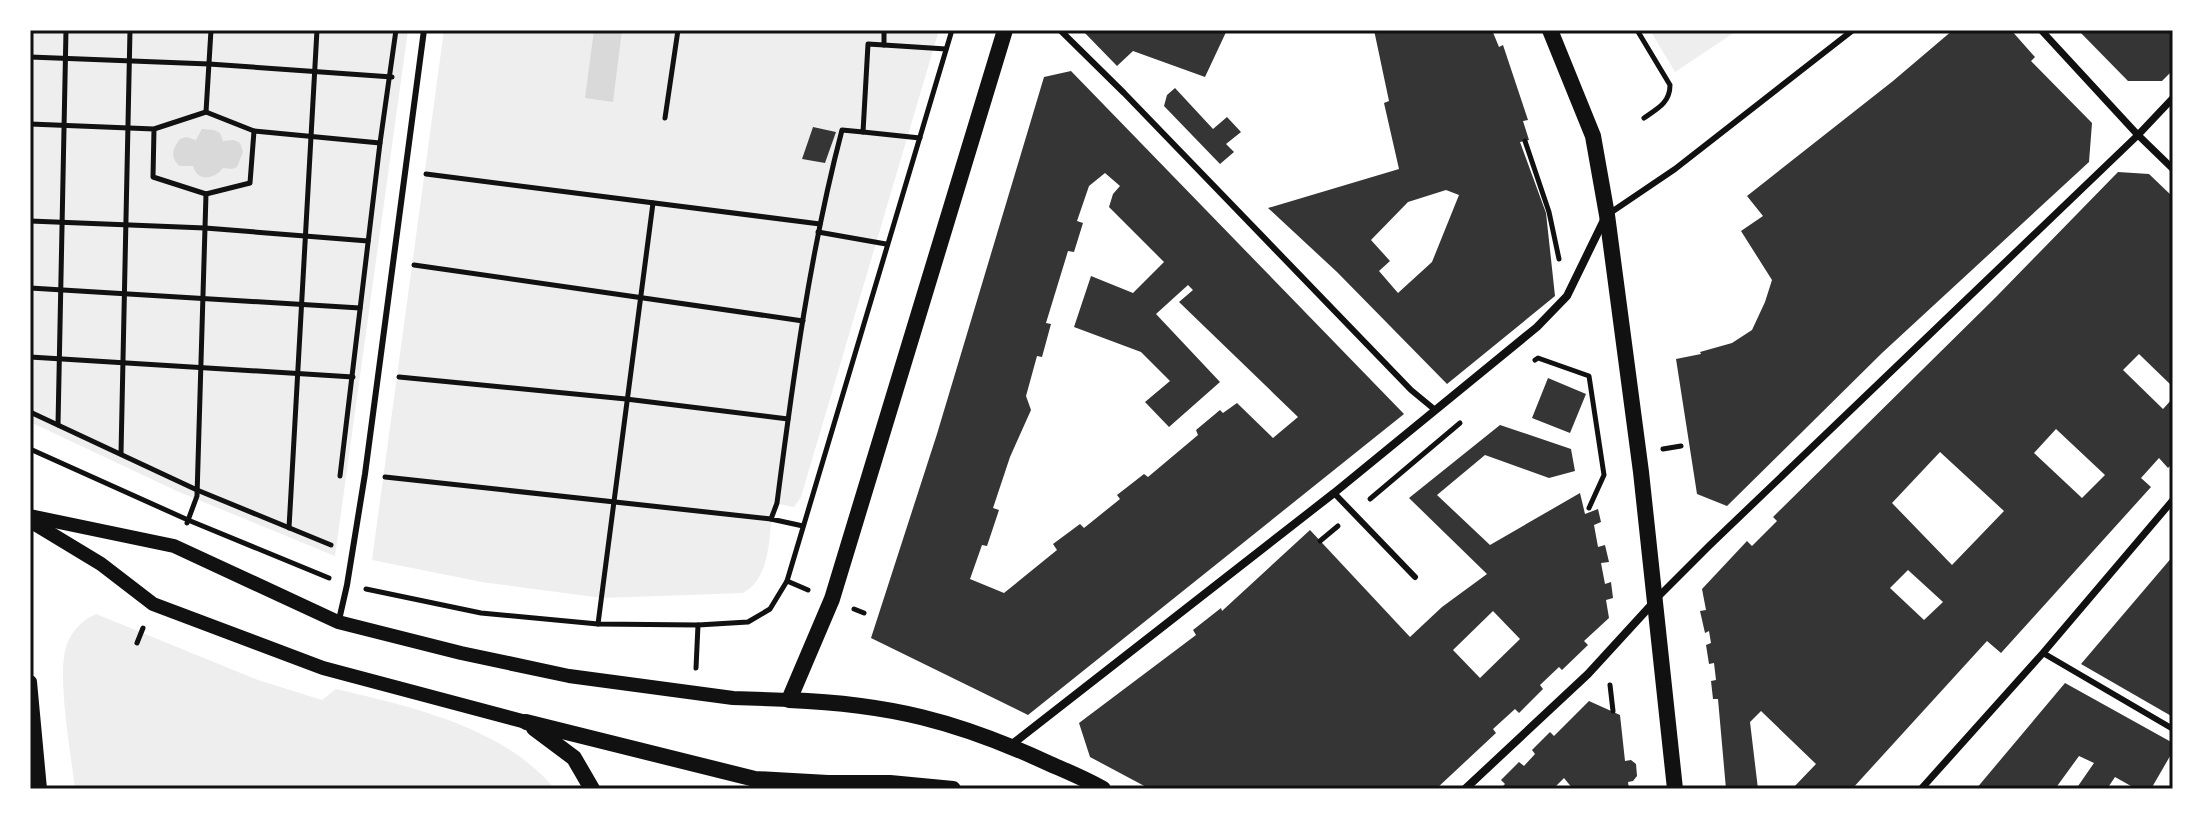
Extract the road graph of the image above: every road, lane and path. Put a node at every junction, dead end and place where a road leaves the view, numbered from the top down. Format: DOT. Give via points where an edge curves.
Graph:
graph roads {
  1 [pos="66,30"];
  2 [pos="130,30"];
  3 [pos="211,30"];
  4 [pos="317,30"];
  5 [pos="396,30"];
  6 [pos="424,30"];
  7 [pos="678,30"];
  8 [pos="884,30"];
  9 [pos="952,30"];
  10 [pos="1005,30"];
  11 [pos="1060,30"];
  12 [pos="1550,30"];
  13 [pos="1637,30"];
  14 [pos="1853,30"];
  15 [pos="2041,30"];
  16 [pos="884,45"];
  17 [pos="946,49"];
  18 [pos="30,57"];
  19 [pos="65,58"];
  20 [pos="129,61"];
  21 [pos="209,64"];
  22 [pos="314,72"];
  23 [pos="389,77"];
  24 [pos="417,79"];
  25 [pos="2173,98"];
  26 [pos="206,112"];
  27 [pos="665,118"];
  28 [pos="1644,118"];
  29 [pos="30,124"];
  30 [pos="64,126"];
  31 [pos="128,128"];
  32 [pos="154,129"];
  33 [pos="254,131"];
  34 [pos="863,132"];
  35 [pos="2138,135"];
  36 [pos="311,136"];
  37 [pos="920,138"];
  38 [pos="1525,141"];
  39 [pos="380,143"];
  40 [pos="409,146"];
  41 [pos="2173,169"];
  42 [pos="405,171"];
  43 [pos="206,194"];
  44 [pos="653,203"];
  45 [pos="1607,215"];
  46 [pos="30,221"];
  47 [pos="62,223"];
  48 [pos="820,224"];
  49 [pos="126,225"];
  50 [pos="205,228"];
  51 [pos="818,232"];
  52 [pos="305,235"];
  53 [pos="368,240"];
  54 [pos="396,242"];
  55 [pos="886,244"];
  56 [pos="393,262"];
  57 [pos="1560,265"];
  58 [pos="30,288"];
  59 [pos="61,290"];
  60 [pos="124,294"];
  61 [pos="640,298"];
  62 [pos="203,299"];
  63 [pos="301,305"];
  64 [pos="360,308"];
  65 [pos="387,310"];
  66 [pos="803,321"];
  67 [pos="30,357"];
  68 [pos="60,359"];
  69 [pos="123,362"];
  70 [pos="201,367"];
  71 [pos="1528,367"];
  72 [pos="298,373"];
  73 [pos="379,375"];
  74 [pos="351,377"];
  75 [pos="626,399"];
  76 [pos="1434,409"];
  77 [pos="30,412"];
  78 [pos="1466,418"];
  79 [pos="788,419"];
  80 [pos="58,425"];
  81 [pos="30,449"];
  82 [pos="121,454"];
  83 [pos="340,473"];
  84 [pos="365,474"];
  85 [pos="338,487"];
  86 [pos="197,490"];
  87 [pos="1334,493"];
  88 [pos="2173,500"];
  89 [pos="613,501"];
  90 [pos="1589,508"];
  91 [pos="1353,513"];
  92 [pos="30,519"];
  93 [pos="771,519"];
  94 [pos="188,520"];
  95 [pos="803,526"];
  96 [pos="289,529"];
  97 [pos="333,532"];
  98 [pos="1320,541"];
  99 [pos="1415,577"];
  100 [pos="347,585"];
  101 [pos="1654,602"];
  102 [pos="338,622"];
  103 [pos="598,624"];
  104 [pos="2043,653"];
  105 [pos="30,682"];
  106 [pos="789,700"];
  107 [pos="526,722"];
  108 [pos="2173,729"];
  109 [pos="1010,746"];
  110 [pos="947,788"];
  111 [pos="40,789"];
  112 [pos="592,789"];
  113 [pos="1103,789"];
  114 [pos="1465,789"];
  115 [pos="1675,789"];
  116 [pos="1921,789"];
  1 -- 19 [label="path"];
  2 -- 20 [label="path"];
  3 -- 21 [label="path"];
  4 -- 22 [label="path"];
  5 -- 23 [label="path"];
  6 -- 24 [label="lane"];
  7 -- 27 [label="path"];
  8 -- 16 [label="path"];
  9 -- 17 [label="path"];
  10 -- 106 [label="main road" via="832,599"];
  11 -- 76 [label="lane"];
  12 -- 45 [label="main road" via="1593,136"];
  13 -- 28 [label="path" via="1670,85 1664,104"];
  14 -- 45 [label="lane" via="1675,169"];
  15 -- 35 [label="street"];
  16 -- 17 [label="path"];
  16 -- 34 [label="path" via="868,44"];
  17 -- 37 [label="path"];
  18 -- 19 [label="path"];
  19 -- 20 [label="path"];
  19 -- 30 [label="path"];
  20 -- 21 [label="path"];
  20 -- 31 [label="path"];
  21 -- 22 [label="path"];
  21 -- 26 [label="path"];
  22 -- 23 [label="path"];
  22 -- 36 [label="path"];
  23 -- 24 [label="path"];
  23 -- 39 [label="path"];
  24 -- 40 [label="lane"];
  25 -- 35 [label="street"];
  26 -- 32 [label="path"];
  26 -- 33 [label="path"];
  29 -- 30 [label="path"];
  30 -- 31 [label="path"];
  30 -- 47 [label="path"];
  31 -- 32 [label="path"];
  31 -- 49 [label="path"];
  32 -- 43 [label="path" via="153,177"];
  33 -- 36 [label="path"];
  33 -- 43 [label="path" via="250,183"];
  34 -- 37 [label="path"];
  34 -- 48 [label="path" via="842,130"];
  35 -- 41 [label="street"];
  35 -- 101 [label="street"];
  36 -- 39 [label="path"];
  36 -- 52 [label="path"];
  37 -- 55 [label="path"];
  38 -- 57 [label="path"];
  39 -- 40 [label="path"];
  39 -- 53 [label="path"];
  40 -- 42 [label="lane"];
  42 -- 44 [label="path"];
  42 -- 54 [label="lane"];
  43 -- 50 [label="path"];
  44 -- 48 [label="path"];
  44 -- 61 [label="path"];
  45 -- 76 [label="street" via="1567,296 1537,327"];
  45 -- 101 [label="main road"];
  46 -- 47 [label="path"];
  47 -- 49 [label="path"];
  47 -- 59 [label="path"];
  48 -- 51 [label="path"];
  49 -- 50 [label="path"];
  49 -- 60 [label="path"];
  50 -- 52 [label="path"];
  50 -- 62 [label="path"];
  51 -- 55 [label="path"];
  51 -- 66 [label="path"];
  52 -- 53 [label="path"];
  52 -- 63 [label="path"];
  53 -- 54 [label="path"];
  53 -- 64 [label="path"];
  54 -- 56 [label="lane"];
  55 -- 95 [label="path"];
  56 -- 61 [label="path"];
  56 -- 65 [label="lane"];
  58 -- 59 [label="path"];
  59 -- 60 [label="path"];
  59 -- 68 [label="path"];
  60 -- 62 [label="path"];
  60 -- 69 [label="path"];
  61 -- 66 [label="path"];
  61 -- 75 [label="path"];
  62 -- 63 [label="path"];
  62 -- 70 [label="path"];
  63 -- 64 [label="path"];
  63 -- 72 [label="path"];
  64 -- 65 [label="path"];
  64 -- 74 [label="path"];
  65 -- 73 [label="lane"];
  66 -- 79 [label="path"];
  67 -- 68 [label="path"];
  68 -- 69 [label="path"];
  68 -- 80 [label="path"];
  69 -- 70 [label="path"];
  69 -- 82 [label="path"];
  70 -- 72 [label="path"];
  70 -- 86 [label="path"];
  71 -- 90 [label="path" via="1538,358 1589,376 1604,475"];
  72 -- 74 [label="path"];
  72 -- 96 [label="path"];
  73 -- 74 [label="path"];
  73 -- 75 [label="path"];
  73 -- 84 [label="lane"];
  74 -- 83 [label="path"];
  75 -- 79 [label="path"];
  75 -- 89 [label="path"];
  76 -- 87 [label="street"];
  77 -- 80 [label="path"];
  78 -- 91 [label="path"];
  79 -- 93 [label="path"];
  80 -- 82 [label="path"];
  81 -- 94 [label="path"];
  82 -- 86 [label="path"];
  83 -- 84 [label="path"];
  83 -- 85 [label="path"];
  84 -- 89 [label="path"];
  84 -- 100 [label="lane"];
  86 -- 94 [label="path"];
  86 -- 96 [label="path"];
  87 -- 91 [label="lane"];
  87 -- 109 [label="street"];
  88 -- 104 [label="street"];
  89 -- 93 [label="path"];
  89 -- 103 [label="path"];
  91 -- 98 [label="path"];
  91 -- 99 [label="lane"];
  92 -- 102 [label="street" via="174,546"];
  92 -- 107 [label="street" via="153,604 323,668"];
  93 -- 95 [label="path"];
  94 -- 100 [label="path"];
  95 -- 103 [label="path" via="787,581 770,609 748,622"];
  96 -- 97 [label="path" via="331,547"];
  100 -- 102 [label="lane"];
  100 -- 103 [label="path" via="481,613"];
  101 -- 114 [label="street" via="1588,674"];
  101 -- 115 [label="main road"];
  102 -- 106 [label="street" via="569,676 733,698"];
  104 -- 108 [label="lane"];
  104 -- 116 [label="street"];
  105 -- 111 [label="street"];
  106 -- 109 [label="main road" via="907,712"];
  107 -- 110 [label="main road" via="755,779"];
  107 -- 112 [label="main road" via="574,758"];
  109 -- 113 [label="main road"];
}
